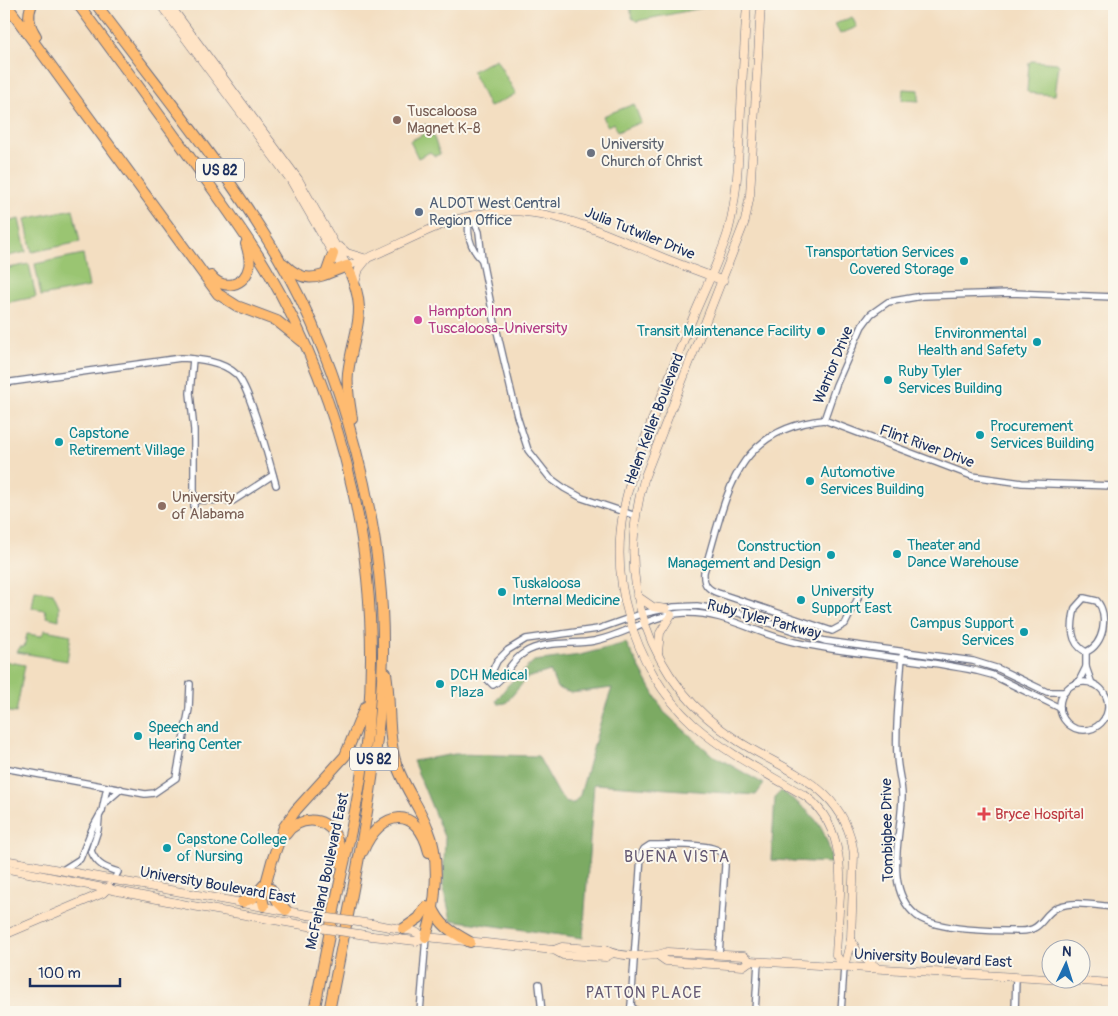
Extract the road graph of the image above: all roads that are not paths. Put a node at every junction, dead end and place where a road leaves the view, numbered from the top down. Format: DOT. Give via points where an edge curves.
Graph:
graph roads {
  1 [pos="6,4"];
  2 [pos="13,4"];
  3 [pos="32,4"];
  4 [pos="78,4"];
  5 [pos="96,4"];
  6 [pos="160,4"];
  7 [pos="169,4"];
  8 [pos="747,4"];
  9 [pos="761,4"];
  10 [pos="4,14"];
  11 [pos="19,21"];
  12 [pos="31,29"];
  13 [pos="471,215"];
  14 [pos="243,233"];
  15 [pos="335,241"];
  16 [pos="333,254"];
  17 [pos="367,259"];
  18 [pos="280,260"];
  19 [pos="482,260"];
  20 [pos="347,266"];
  21 [pos="326,274"];
  22 [pos="711,276"];
  23 [pos="723,281"];
  24 [pos="355,284"];
  25 [pos="1114,297"];
  26 [pos="305,344"];
  27 [pos="193,359"];
  28 [pos="4,383"];
  29 [pos="824,420"];
  30 [pos="353,438"];
  31 [pos="273,475"];
  32 [pos="276,485"];
  33 [pos="1114,486"];
  34 [pos="194,500"];
  35 [pos="194,509"];
  36 [pos="622,512"];
  37 [pos="636,516"];
  38 [pos="637,596"];
  39 [pos="858,598"];
  40 [pos="668,612"];
  41 [pos="641,614"];
  42 [pos="629,618"];
  43 [pos="643,623"];
  44 [pos="632,629"];
  45 [pos="592,630"];
  46 [pos="540,636"];
  47 [pos="594,640"];
  48 [pos="542,646"];
  49 [pos="902,650"];
  50 [pos="1086,652"];
  51 [pos="658,654"];
  52 [pos="383,655"];
  53 [pos="902,659"];
  54 [pos="1086,667"];
  55 [pos="1078,683"];
  56 [pos="190,684"];
  57 [pos="1092,684"];
  58 [pos="370,688"];
  59 [pos="1065,692"];
  60 [pos="1106,697"];
  61 [pos="1114,701"];
  62 [pos="1060,708"];
  63 [pos="1114,713"];
  64 [pos="1105,718"];
  65 [pos="4,768"];
  66 [pos="108,787"];
  67 [pos="122,790"];
  68 [pos="104,804"];
  69 [pos="98,818"];
  70 [pos="4,860"];
  71 [pos="358,863"];
  72 [pos="4,868"];
  73 [pos="60,871"];
  74 [pos="342,872"];
  75 [pos="113,881"];
  76 [pos="268,886"];
  77 [pos="108,888"];
  78 [pos="242,902"];
  79 [pos="264,906"];
  80 [pos="429,906"];
  81 [pos="1114,907"];
  82 [pos="286,910"];
  83 [pos="403,930"];
  84 [pos="4,935"];
  85 [pos="426,937"];
  86 [pos="851,939"];
  87 [pos="470,942"];
  88 [pos="634,955"];
  89 [pos="719,955"];
  90 [pos="659,956"];
  91 [pos="750,961"];
  92 [pos="758,962"];
  93 [pos="844,967"];
  94 [pos="880,969"];
  95 [pos="1016,977"];
  96 [pos="1114,983"];
  97 [pos="539,984"];
  98 [pos="317,998"];
  99 [pos="631,1009"];
  100 [pos="310,1012"];
  101 [pos="314,1012"];
  102 [pos="329,1012"];
  103 [pos="420,1012"];
  104 [pos="542,1012"];
  105 [pos="638,1012"];
  106 [pos="755,1012"];
  107 [pos="841,1012"];
  108 [pos="1015,1012"];
  1 -- 11 [label="highway"];
  2 -- 12 [label="highway"];
  3 -- 12 [label="highway"];
  4 -- 14 [label="highway, McFarland Boulevard East / US 82"];
  5 -- 18 [label="highway, McFarland Boulevard East / US 82" via="249,210"];
  6 -- 16 [label="street" via="290,179"];
  7 -- 15 [label="street" via="298,179"];
  8 -- 22 [label="street, Helen Keller Boulevard" via="736,194 727,234"];
  9 -- 23 [label="street, Helen Keller Boulevard" via="750,195 743,230"];
  10 -- 11 [label="highway"];
  11 -- 26 [label="highway" via="218,294 237,306 277,321"];
  12 -- 14 [label="highway" via="219,284 236,284 247,275 250,261"];
  13 -- 17 [label="street, Julia Tutwiler Drive" via="438,226"];
  13 -- 19 [label="street" via="477,225"];
  13 -- 19 [label="street" via="467,225 472,250"];
  13 -- 22 [label="street, Julia Tutwiler Drive" via="512,210 559,216"];
  14 -- 26 [label="highway, McFarland Boulevard East / US 82" via="265,267"];
  15 -- 17 [label="street" via="348,253"];
  15 -- 20 [label="street"];
  16 -- 20 [label="street"];
  16 -- 21 [label="highway"];
  17 -- 20 [label="street, Julia Tutwiler Drive"];
  17 -- 24 [label="street" via="359,269"];
  18 -- 21 [label="highway" via="301,277 316,278"];
  18 -- 30 [label="highway, McFarland Boulevard East / US 82" via="319,341"];
  19 -- 36 [label="street" via="517,416 528,450 550,478 564,488"];
  20 -- 21 [label="highway"];
  20 -- 24 [label="highway"];
  22 -- 23 [label="street, Julia Tutwiler Drive"];
  22 -- 36 [label="street, Helen Keller Boulevard" via="633,469"];
  23 -- 37 [label="street, Helen Keller Boulevard" via="645,476"];
  24 -- 30 [label="highway" via="360,312 347,375"];
  25 -- 29 [label="street, Warrior Drive" via="1011,294 922,296 888,302 871,314 857,336"];
  26 -- 58 [label="highway, McFarland Boulevard East / US 82" via="332,416 355,497 369,583"];
  27 -- 28 [label="street" via="170,359"];
  27 -- 31 [label="street" via="215,364 238,376"];
  27 -- 34 [label="street" via="190,393 194,430"];
  29 -- 33 [label="street, Flint River Drive" via="972,476 1022,483"];
  29 -- 39 [label="street, Warrior Drive" via="786,427 751,452 732,483 703,579 706,586 718,594 832,631 846,624"];
  30 -- 52 [label="highway, McFarland Boulevard East / US 82" via="378,575"];
  31 -- 32 [label="street"];
  31 -- 34 [label="street" via="232,501"];
  34 -- 35 [label="street"];
  36 -- 37 [label="street"];
  36 -- 42 [label="street, Helen Keller Boulevard" via="620,577"];
  37 -- 38 [label="street, Helen Keller Boulevard" via="633,557"];
  38 -- 40 [label="street"];
  38 -- 41 [label="street, Helen Keller Boulevard"];
  40 -- 41 [label="street, Ruby Tyler Parkway"];
  40 -- 43 [label="street, Ruby Tyler Parkway"];
  40 -- 49 [label="street, Ruby Tyler Parkway" via="683,606 718,608 826,641"];
  40 -- 51 [label="street" via="660,633"];
  40 -- 53 [label="street, Ruby Tyler Parkway" via="720,617 792,642"];
  41 -- 42 [label="street, Ruby Tyler Parkway"];
  41 -- 43 [label="street, Helen Keller Boulevard"];
  42 -- 44 [label="street, Helen Keller Boulevard"];
  42 -- 45 [label="street, Ruby Tyler Parkway"];
  43 -- 44 [label="street, Ruby Tyler Parkway"];
  43 -- 51 [label="street, Helen Keller Boulevard"];
  44 -- 47 [label="street, Ruby Tyler Parkway"];
  44 -- 93 [label="street, Helen Keller Boulevard" via="667,696 692,723 720,746 807,797 829,821 836,835 840,865 836,955"];
  45 -- 46 [label="street, Ruby Tyler Parkway"];
  45 -- 47 [label="street"];
  46 -- 48 [label="street"];
  46 -- 48 [label="street, Ruby Tyler Parkway" via="526,639 508,650 493,666 488,680 493,685 500,681 508,667 523,653"];
  47 -- 48 [label="street, Ruby Tyler Parkway"];
  49 -- 53 [label="street, Tombigbee Drive"];
  49 -- 59 [label="street, Ruby Tyler Parkway" via="973,661 999,669 1047,692"];
  50 -- 50 [label="street" via="1100,640 1102,619 1100,604 1088,598 1080,600 1074,608 1072,633 1075,643"];
  50 -- 54 [label="street"];
  51 -- 86 [label="street, Helen Keller Boulevard" via="684,694 709,720 738,741 814,784 836,806 849,830 854,854"];
  52 -- 71 [label="highway, McFarland Boulevard East / US 82" via="373,768"];
  52 -- 80 [label="highway" via="388,683 391,746 435,848 436,863"];
  53 -- 62 [label="street, Ruby Tyler Parkway" via="992,675"];
  53 -- 81 [label="street, Tombigbee Drive" via="897,753 902,797 897,867 900,891 910,908 928,922 942,927 1023,931 1040,925 1055,908 1064,905"];
  54 -- 55 [label="street"];
  54 -- 57 [label="street"];
  55 -- 57 [label="street"];
  55 -- 59 [label="street"];
  56 -- 67 [label="street" via="189,709 176,778 154,793"];
  57 -- 60 [label="street"];
  58 -- 74 [label="highway, McFarland Boulevard East / US 82" via="363,770"];
  58 -- 76 [label="highway" via="345,756 284,827"];
  59 -- 62 [label="street"];
  60 -- 61 [label="street"];
  60 -- 64 [label="street"];
  62 -- 64 [label="street" via="1066,721 1076,729 1091,729"];
  63 -- 64 [label="street"];
  65 -- 66 [label="street"];
  66 -- 67 [label="street"];
  66 -- 68 [label="street"];
  67 -- 68 [label="street"];
  68 -- 69 [label="street"];
  69 -- 73 [label="street" via="80,859"];
  69 -- 75 [label="street" via="91,852 102,867 118,872"];
  70 -- 73 [label="street, University Boulevard East"];
  71 -- 80 [label="highway" via="367,840 381,823 399,818 414,824 426,842 430,858"];
  71 -- 102 [label="highway, McFarland Boulevard East / US 82"];
  72 -- 77 [label="street, University Boulevard East"];
  73 -- 75 [label="street, University Boulevard East"];
  74 -- 76 [label="highway" via="333,832 318,821 304,821 285,835"];
  74 -- 98 [label="highway, McFarland Boulevard East / US 82"];
  75 -- 77 [label="street"];
  75 -- 78 [label="street, University Boulevard East"];
  76 -- 78 [label="highway"];
  76 -- 79 [label="highway" via="262,898"];
  76 -- 82 [label="highway"];
  77 -- 84 [label="street"];
  77 -- 85 [label="street, University Boulevard East, bridge" via="305,926 416,941"];
  78 -- 79 [label="street, University Boulevard East"];
  79 -- 82 [label="street, University Boulevard East"];
  80 -- 83 [label="highway"];
  80 -- 85 [label="highway"];
  80 -- 87 [label="highway" via="446,930"];
  82 -- 83 [label="street, University Boulevard East, bridge"];
  83 -- 85 [label="street, University Boulevard East"];
  85 -- 87 [label="street, University Boulevard East"];
  85 -- 103 [label="street"];
  86 -- 93 [label="street, Helen Keller Boulevard"];
  86 -- 94 [label="street" via="858,953"];
  87 -- 88 [label="street, University Boulevard East" via="554,950 562,947 597,949 611,954"];
  88 -- 89 [label="street" via="638,876 643,851 650,845 708,847 723,856"];
  88 -- 90 [label="street, University Boulevard East"];
  88 -- 99 [label="street"];
  89 -- 90 [label="street, University Boulevard East" via="666,952"];
  89 -- 91 [label="street, University Boulevard East" via="744,956"];
  90 -- 91 [label="street, University Boulevard East" via="666,962 743,966"];
  91 -- 92 [label="street, University Boulevard East"];
  92 -- 93 [label="street, University Boulevard East"];
  92 -- 106 [label="street"];
  93 -- 94 [label="street, University Boulevard East"];
  93 -- 107 [label="street"];
  94 -- 95 [label="street, University Boulevard East"];
  95 -- 96 [label="street, University Boulevard East"];
  95 -- 108 [label="street"];
  97 -- 104 [label="street"];
  98 -- 100 [label="highway"];
  98 -- 101 [label="highway, McFarland Boulevard East / US 82"];
  99 -- 105 [label="street"];
}
